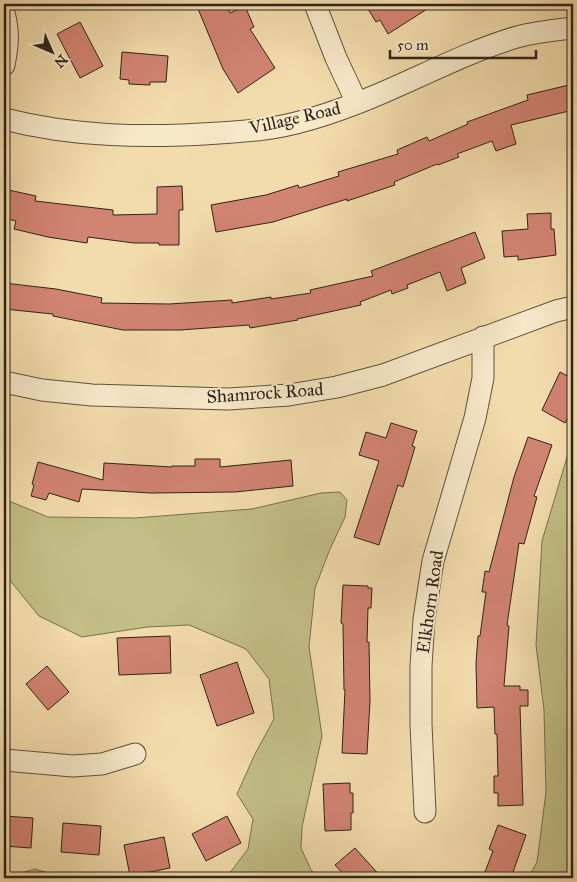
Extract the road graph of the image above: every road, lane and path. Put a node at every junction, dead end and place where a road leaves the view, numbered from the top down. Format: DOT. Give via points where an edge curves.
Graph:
graph roads {
  1 [pos="315,4"];
  2 [pos="4,13"];
  3 [pos="573,28"];
  4 [pos="4,65"];
  5 [pos="356,103"];
  6 [pos="4,119"];
  7 [pos="573,307"];
  8 [pos="483,337"];
  9 [pos="4,382"];
  10 [pos="135,754"];
  11 [pos="4,760"];
  12 [pos="425,812"];
  1 -- 5 [label="street"];
  2 -- 4 [label="street" via="8,28"];
  3 -- 5 [label="street, Village Road" via="518,37"];
  5 -- 6 [label="street, Village Road" via="265,129 187,135 124,136"];
  7 -- 8 [label="street, Shamrock Road"];
  8 -- 9 [label="street, Shamrock Road" via="383,375 337,388 289,395 228,399 92,395"];
  8 -- 12 [label="street, Elkhorn Road" via="482,378 475,418 433,561 424,619 421,724"];
  10 -- 11 [label="street" via="102,764 72,766"];
}
